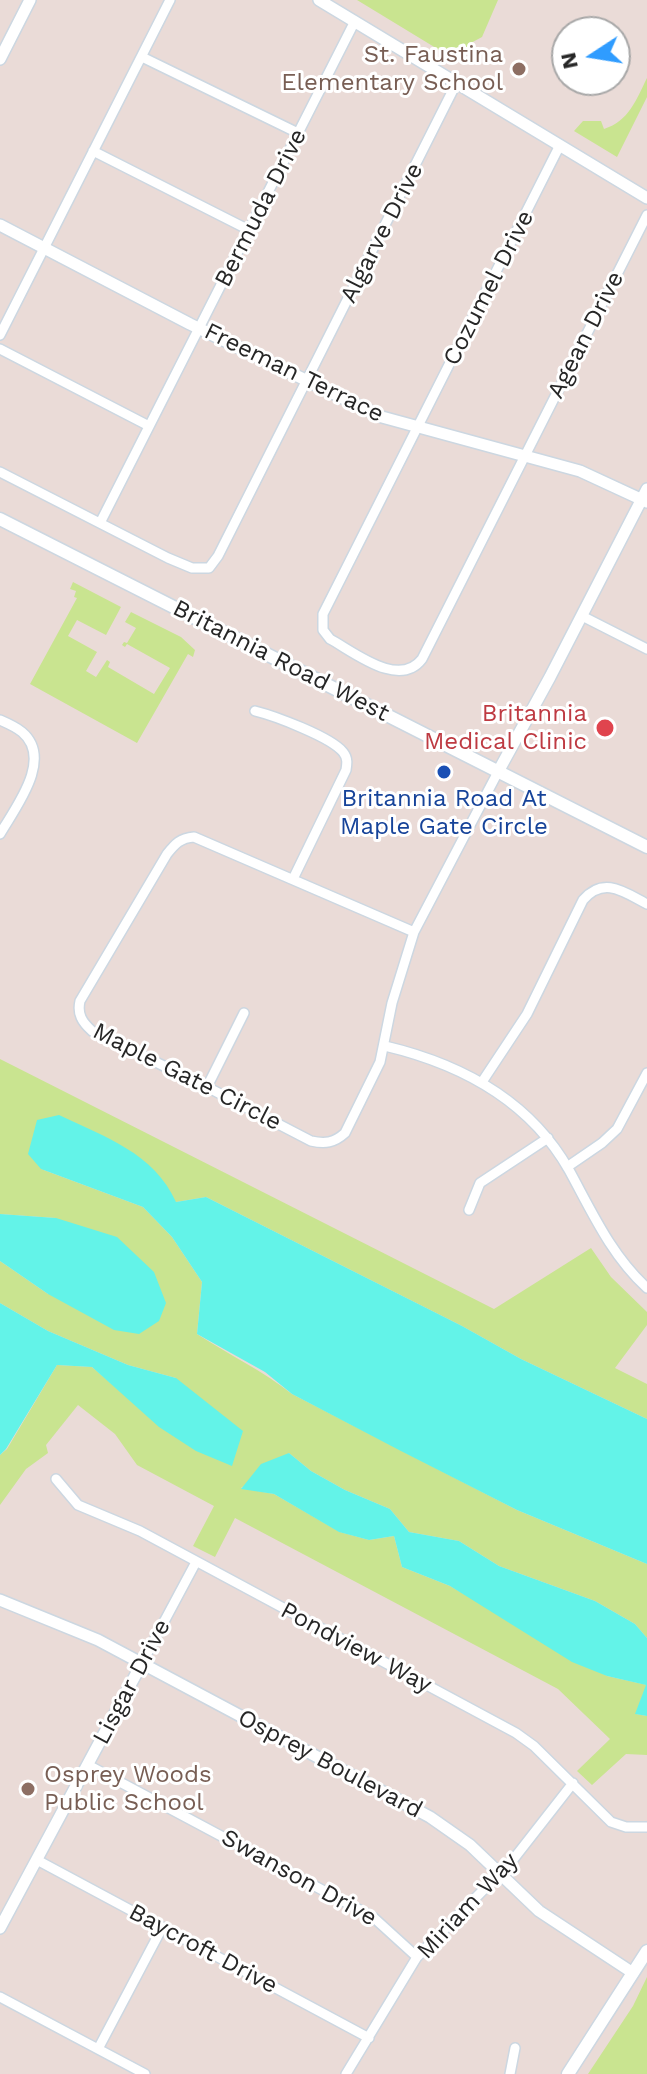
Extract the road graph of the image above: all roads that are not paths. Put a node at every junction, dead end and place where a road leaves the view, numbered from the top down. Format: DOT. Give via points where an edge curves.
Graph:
graph roads {
  1 [pos="30,0"];
  2 [pos="170,0"];
  3 [pos="319,0"];
  4 [pos="355,21"];
  5 [pos="142,57"];
  6 [pos="0,59"];
  7 [pos="456,84"];
  8 [pos="300,134"];
  9 [pos="559,147"];
  10 [pos="93,151"];
  11 [pos="647,198"];
  12 [pos="647,215"];
  13 [pos="0,225"];
  14 [pos="249,230"];
  15 [pos="44,248"];
  16 [pos="199,327"];
  17 [pos="0,335"];
  18 [pos="0,349"];
  19 [pos="307,382"];
  20 [pos="149,426"];
  21 [pos="418,428"];
  22 [pos="525,455"];
  23 [pos="0,472"];
  24 [pos="645,497"];
  25 [pos="0,519"];
  26 [pos="100,523"];
  27 [pos="582,616"];
  28 [pos="647,649"];
  29 [pos="255,711"];
  30 [pos="0,720"];
  31 [pos="499,770"];
  32 [pos="0,834"];
  33 [pos="647,847"];
  34 [pos="293,879"];
  35 [pos="647,904"];
  36 [pos="414,932"];
  37 [pos="244,1013"];
  38 [pos="385,1046"];
  39 [pos="647,1073"];
  40 [pos="482,1082"];
  41 [pos="207,1087"];
  42 [pos="548,1138"];
  43 [pos="567,1167"];
  44 [pos="469,1210"];
  45 [pos="647,1288"];
  46 [pos="56,1479"];
  47 [pos="196,1562"];
  48 [pos="0,1600"];
  49 [pos="142,1663"];
  50 [pos="88,1765"];
  51 [pos="573,1783"];
  52 [pos="647,1827"];
  53 [pos="37,1860"];
  54 [pos="499,1874"];
  55 [pos="0,1928"];
  56 [pos="162,1928"];
  57 [pos="647,1951"];
  58 [pos="417,1957"];
  59 [pos="633,1973"];
  60 [pos="0,1997"];
  61 [pos="369,2038"];
  62 [pos="515,2048"];
  63 [pos="98,2049"];
  64 [pos="145,2074"];
  65 [pos="346,2074"];
  66 [pos="510,2074"];
  67 [pos="568,2074"];
  1 -- 6 [label="street"];
  2 -- 5 [label="street"];
  3 -- 4 [label="street"];
  4 -- 7 [label="street"];
  4 -- 8 [label="street, Bermuda Drive"];
  5 -- 8 [label="street"];
  5 -- 10 [label="street"];
  7 -- 9 [label="street"];
  7 -- 19 [label="street, Algarve Drive"];
  8 -- 14 [label="street, Bermuda Drive"];
  9 -- 11 [label="street"];
  9 -- 21 [label="street, Cozumel Drive"];
  10 -- 14 [label="street"];
  10 -- 15 [label="street"];
  12 -- 22 [label="street, Agean Drive"];
  13 -- 15 [label="street, Freeman Terrace"];
  14 -- 16 [label="street, Bermuda Drive"];
  15 -- 16 [label="street, Freeman Terrace"];
  15 -- 17 [label="street"];
  16 -- 19 [label="street, Freeman Terrace"];
  16 -- 20 [label="street, Bermuda Drive"];
  18 -- 20 [label="street"];
  19 -- 21 [label="street, Freeman Terrace"];
  19 -- 26 [label="street, Algarve Drive" via="209,568 192,568"];
  20 -- 26 [label="street, Bermuda Drive"];
  21 -- 22 [label="street, Freeman Terrace"];
  21 -- 22 [label="street, Cozumel Drive" via="322,622 330,639 389,670 407,671 422,659"];
  22 -- 24 [label="street, Freeman Terrace"];
  23 -- 26 [label="street"];
  24 -- 27 [label="street"];
  25 -- 31 [label="main road, Britannia Road West"];
  27 -- 28 [label="street"];
  27 -- 31 [label="street"];
  29 -- 34 [label="street" via="286,719 342,750 348,760"];
  30 -- 32 [label="street" via="28,738 35,756 33,775"];
  31 -- 33 [label="main road, Britannia Road West"];
  31 -- 36 [label="street, Maple Gate Circle"];
  34 -- 36 [label="street, Maple Gate Circle"];
  34 -- 41 [label="street, Maple Gate Circle" via="194,837 176,843 80,1001 82,1021 92,1031"];
  35 -- 40 [label="street" via="608,887 590,892 519,1029"];
  36 -- 38 [label="street, Maple Gate Circle"];
  37 -- 41 [label="street"];
  38 -- 40 [label="street"];
  38 -- 41 [label="street, Maple Gate Circle" via="345,1133 335,1141 311,1141"];
  39 -- 43 [label="street" via="617,1129"];
  40 -- 42 [label="street"];
  42 -- 43 [label="street"];
  42 -- 44 [label="street" via="480,1183"];
  43 -- 45 [label="street" via="608,1242"];
  46 -- 47 [label="street, Pondview Way" via="78,1505"];
  47 -- 49 [label="street, Lisgar Drive"];
  47 -- 51 [label="street, Pondview Way" via="516,1733"];
  48 -- 49 [label="street, Osprey Boulevard"];
  49 -- 50 [label="street, Lisgar Drive"];
  49 -- 54 [label="street, Osprey Boulevard" via="430,1817"];
  50 -- 53 [label="street, Lisgar Drive"];
  50 -- 58 [label="street, Swanson Drive" via="373,1917"];
  51 -- 52 [label="street, Pondview Way" via="611,1822"];
  51 -- 54 [label="street, Miriam Way"];
  53 -- 55 [label="street, Lisgar Drive"];
  53 -- 56 [label="street, Baycroft Drive"];
  54 -- 58 [label="street, Miriam Way"];
  54 -- 59 [label="street, Osprey Boulevard" via="539,1911"];
  56 -- 61 [label="street, Baycroft Drive"];
  56 -- 63 [label="street"];
  57 -- 59 [label="main road"];
  58 -- 61 [label="street, Miriam Way"];
  59 -- 67 [label="main road"];
  60 -- 63 [label="street"];
  61 -- 65 [label="street, Miriam Way"];
  62 -- 66 [label="street"];
  63 -- 64 [label="street"];
}
